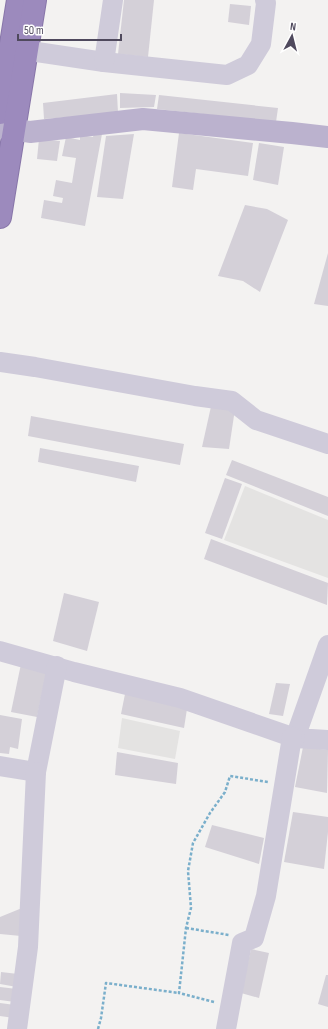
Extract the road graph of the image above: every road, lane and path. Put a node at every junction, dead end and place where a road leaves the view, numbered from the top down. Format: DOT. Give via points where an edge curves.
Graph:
graph roads {
  1 [pos="18,0"];
  2 [pos="35,0"];
  3 [pos="113,0"];
  4 [pos="265,0"];
  5 [pos="14,56"];
  6 [pos="104,62"];
  7 [pos="0,113"];
  8 [pos="7,128"];
  9 [pos="328,137"];
  10 [pos="0,217"];
  11 [pos="0,362"];
  12 [pos="328,444"];
  13 [pos="328,645"];
  14 [pos="0,651"];
  15 [pos="57,666"];
  16 [pos="294,737"];
  17 [pos="328,740"];
  18 [pos="0,766"];
  19 [pos="36,772"];
  20 [pos="284,784"];
  21 [pos="186,928"];
  22 [pos="254,938"];
  23 [pos="179,993"];
  24 [pos="230,1006"];
  25 [pos="17,1029"];
  26 [pos="98,1029"];
  27 [pos="226,1029"];
  1 -- 5 [label="highway"];
  2 -- 5 [label="highway"];
  3 -- 6 [label="street"];
  4 -- 6 [label="street" via="261,44 248,65 227,75"];
  5 -- 6 [label="street"];
  5 -- 7 [label="highway"];
  5 -- 8 [label="highway"];
  8 -- 9 [label="main road" via="30,132 143,119"];
  8 -- 10 [label="highway"];
  11 -- 12 [label="street" via="232,401 256,420"];
  13 -- 16 [label="street"];
  14 -- 15 [label="street"];
  15 -- 16 [label="street" via="180,698"];
  15 -- 19 [label="street"];
  16 -- 17 [label="street"];
  16 -- 20 [label="street"];
  18 -- 19 [label="street"];
  19 -- 25 [label="street" via="28,947"];
  20 -- 21 [label="path" via="230,776 225,792 193,843 188,871 191,908"];
  20 -- 22 [label="street" via="266,896"];
  21 -- 22 [label="path"];
  21 -- 23 [label="path"];
  22 -- 24 [label="street" via="242,943"];
  23 -- 24 [label="path"];
  23 -- 26 [label="path" via="106,983"];
  24 -- 27 [label="street"];
}
